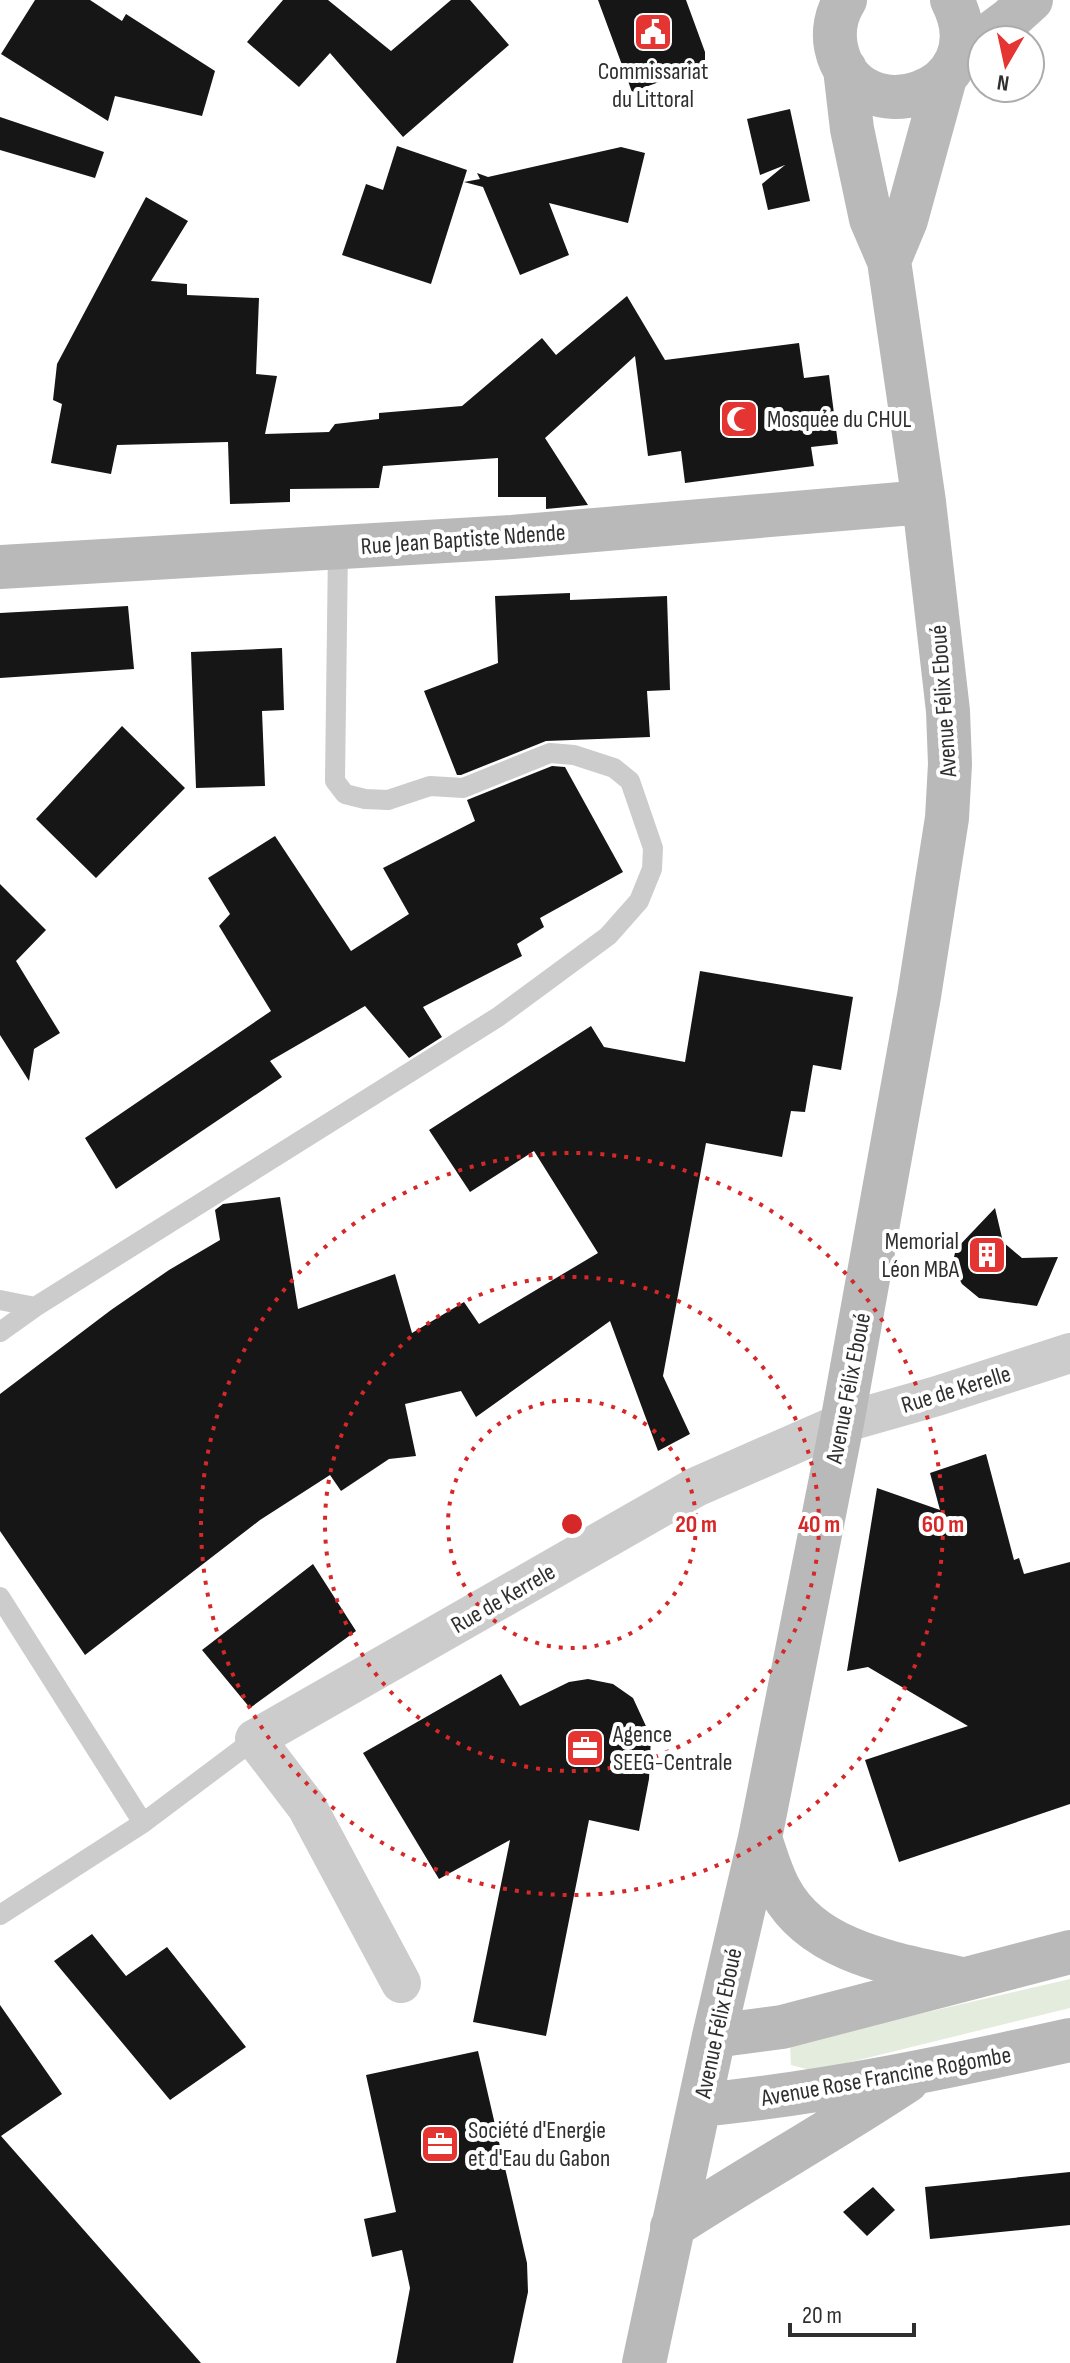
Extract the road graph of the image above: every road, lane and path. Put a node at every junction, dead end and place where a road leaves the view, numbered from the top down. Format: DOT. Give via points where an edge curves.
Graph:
graph roads {
  1 [pos="815,0"];
  2 [pos="845,0"];
  3 [pos="952,0"];
  4 [pos="1031,0"];
  5 [pos="1004,24"];
  6 [pos="966,51"];
  7 [pos="966,55"];
  8 [pos="840,56"];
  9 [pos="966,57"];
  10 [pos="889,261"];
  11 [pos="924,502"];
  12 [pos="338,548"];
  13 [pos="0,567"];
  14 [pos="0,1300"];
  15 [pos="35,1307"];
  16 [pos="0,1332"];
  17 [pos="1070,1353"];
  18 [pos="842,1423"];
  19 [pos="0,1597"];
  20 [pos="255,1739"];
  21 [pos="143,1823"];
  22 [pos="760,1838"];
  23 [pos="0,1915"];
  24 [pos="1070,1952"];
  25 [pos="963,1980"];
  26 [pos="401,1983"];
  27 [pos="714,2036"];
  28 [pos="1070,2040"];
  29 [pos="918,2074"];
  30 [pos="700,2105"];
  31 [pos="672,2227"];
  32 [pos="644,2363"];
  1 -- 8 [label="main road"];
  2 -- 8 [label="main road" via="835,23"];
  3 -- 6 [label="main road"];
  4 -- 5 [label="main road"];
  7 -- 8 [label="main road" via="930,90 893,98 858,83"];
  8 -- 10 [label="main road, Avenue Félix Eboué" via="871,219"];
  9 -- 10 [label="main road"];
  10 -- 11 [label="main road, Avenue Félix Eboué"];
  11 -- 12 [label="main road, Rue Jean Baptiste Ndende"];
  11 -- 18 [label="main road, Avenue Félix Eboué" via="948,711 947,818"];
  12 -- 13 [label="main road, Rue Jean Baptiste Ndende"];
  12 -- 15 [label="lane" via="335,781 345,794 388,800 430,786 463,788 550,753 574,755 614,768 630,781 653,848 652,869 639,901 608,936 498,1017"];
  14 -- 15 [label="lane"];
  15 -- 16 [label="lane"];
  17 -- 18 [label="street, Rue de Kerelle"];
  18 -- 20 [label="street, Rue de Kerrele" via="696,1487"];
  18 -- 22 [label="main road, Avenue Félix Eboué"];
  19 -- 21 [label="lane"];
  20 -- 21 [label="lane"];
  20 -- 26 [label="street" via="307,1807"];
  21 -- 23 [label="lane"];
  22 -- 25 [label="main road" via="780,1891 805,1923 856,1952"];
  22 -- 27 [label="main road, Avenue Félix Eboué"];
  24 -- 25 [label="main road"];
  25 -- 27 [label="main road" via="782,2027"];
  27 -- 30 [label="main road, Avenue Félix Eboué"];
  28 -- 29 [label="main road, Avenue Rose Francine Rogombe"];
  29 -- 30 [label="main road, Avenue Rose Francine Rogombe"];
  29 -- 31 [label="main road"];
  30 -- 31 [label="main road, Avenue Félix Eboué"];
  31 -- 32 [label="main road, Avenue Félix Eboué"];
}
